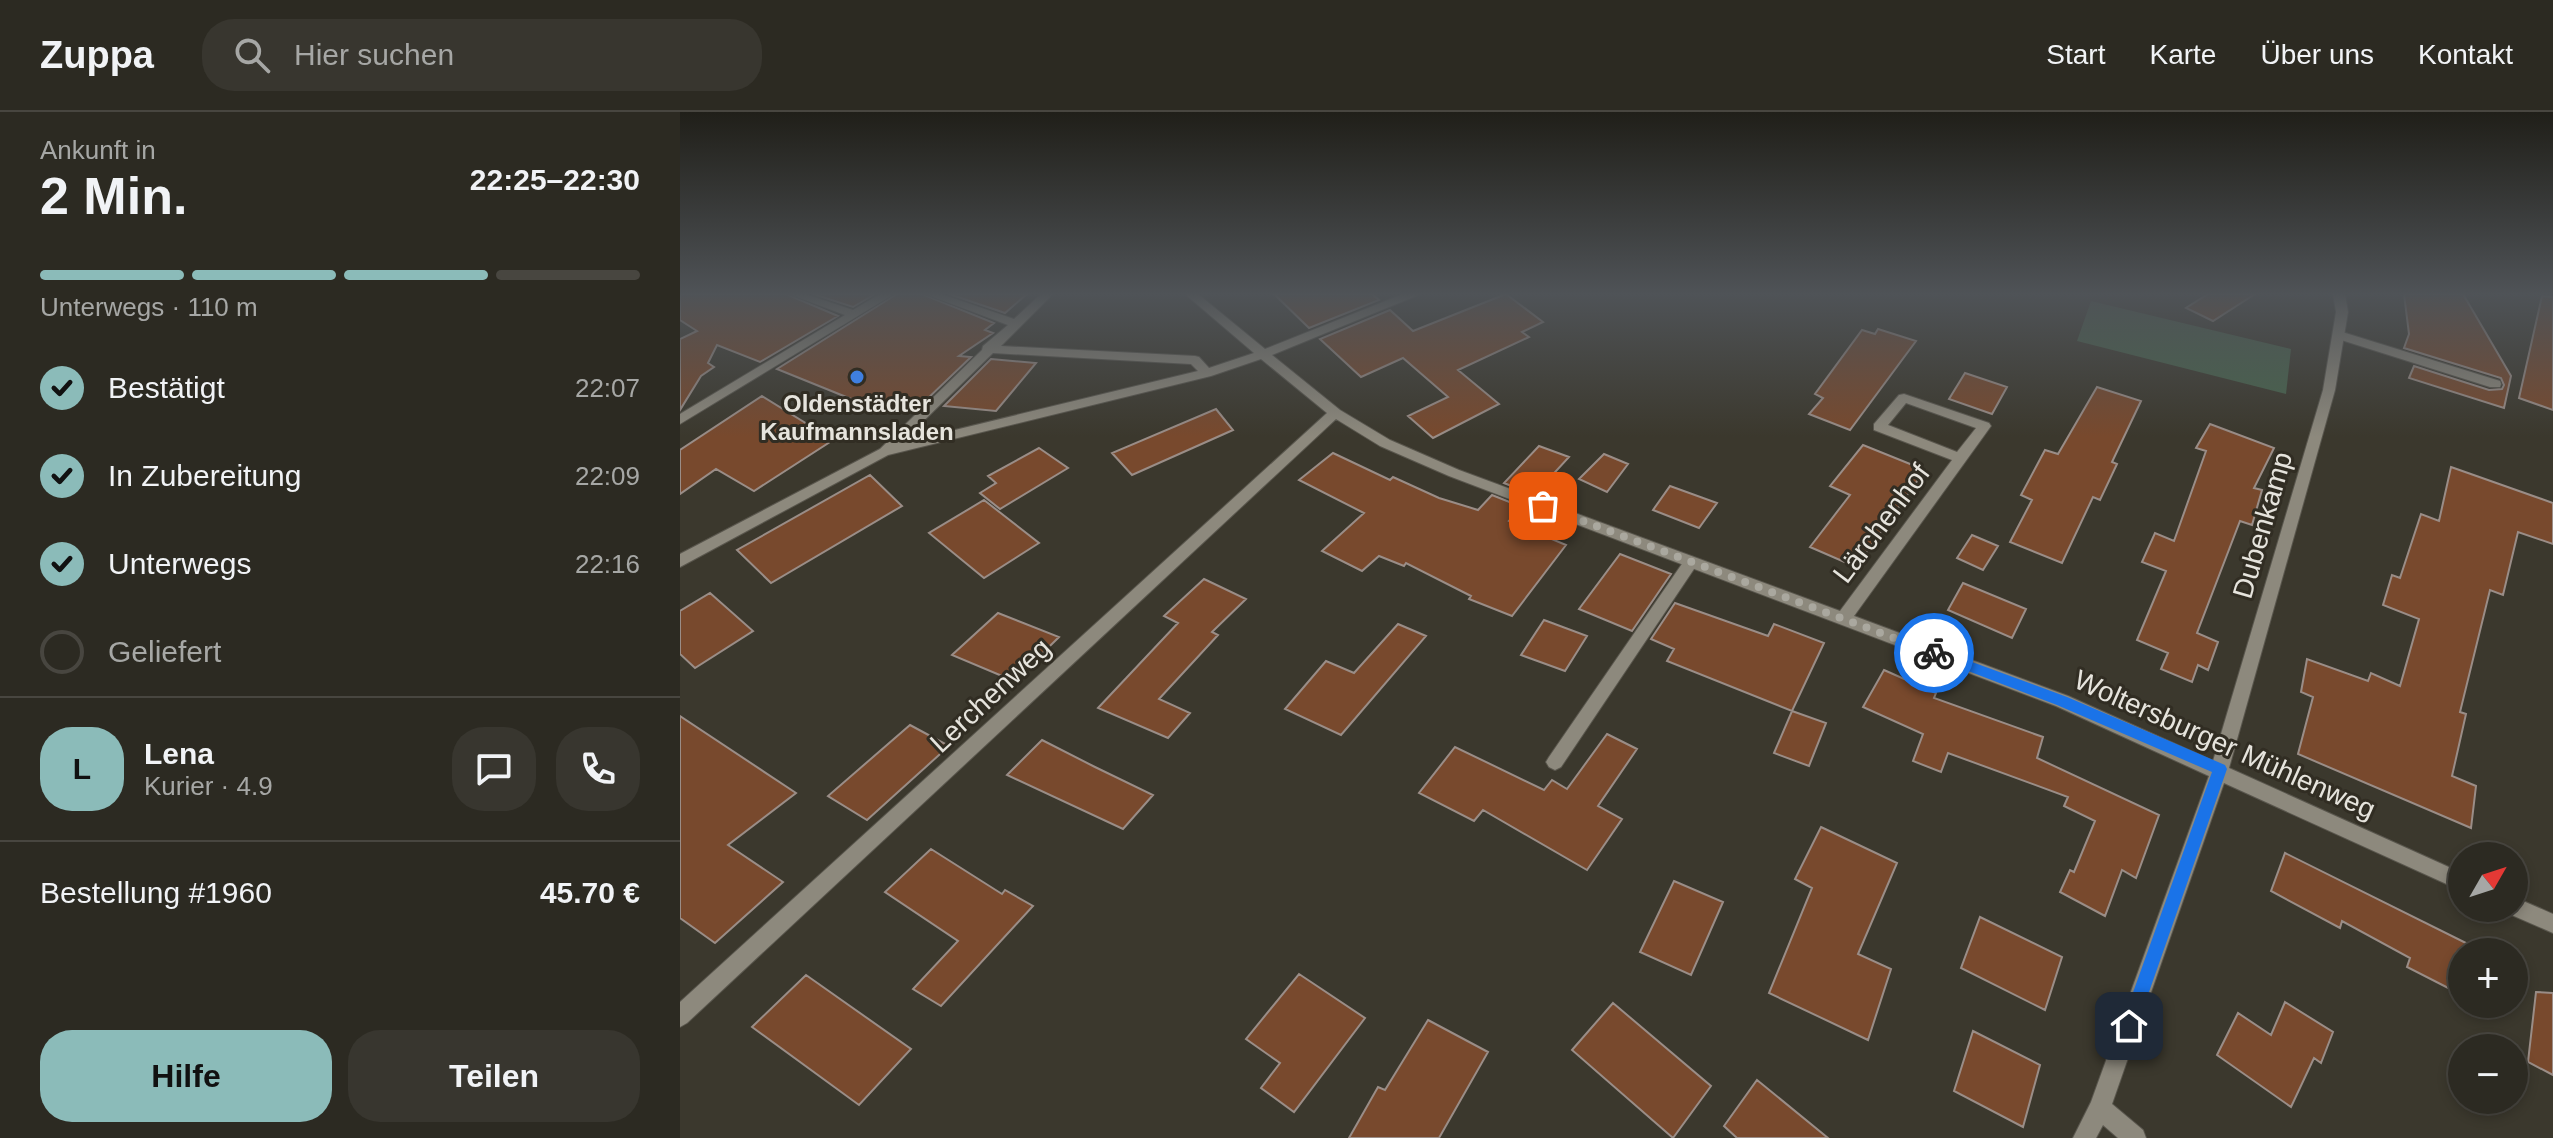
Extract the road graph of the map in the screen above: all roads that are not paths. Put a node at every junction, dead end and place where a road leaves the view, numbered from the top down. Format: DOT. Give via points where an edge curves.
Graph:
graph roads {
  1 [pos="807,342"];
  2 [pos="995,342"];
  3 [pos="1252,342"];
  4 [pos="1294,342"];
  5 [pos="2338,342"];
  6 [pos="2361,342"];
  7 [pos="987,349"];
  8 [pos="1266,353"];
  9 [pos="1206,373"];
  10 [pos="2495,384"];
  11 [pos="1335,413"];
  12 [pos="680,420"];
  13 [pos="884,452"];
  14 [pos="1961,459"];
  15 [pos="680,561"];
  16 [pos="1691,562"];
  17 [pos="1843,619"];
  18 [pos="1555,762"];
  19 [pos="2220,769"];
  20 [pos="2448,875"];
  21 [pos="2528,912"];
  22 [pos="2553,924"];
  23 [pos="680,1016"];
  24 [pos="2100,1108"];
  25 [pos="2084,1138"];
  26 [pos="2135,1138"];
  1 -- 12 [label="street"];
  2 -- 7 [label="street"];
  3 -- 8 [label="street, Woltersburger Mühlenweg"];
  4 -- 8 [label="street"];
  5 -- 19 [label="street, Dubenkamp" via="2329,390"];
  6 -- 10 [label="street"];
  7 -- 9 [label="street" via="1195,360"];
  7 -- 13 [label="street"];
  8 -- 9 [label="street"];
  8 -- 11 [label="street, Woltersburger Mühlenweg"];
  9 -- 13 [label="street"];
  11 -- 16 [label="street, Woltersburger Mühlenweg" via="1385,443 1454,473"];
  11 -- 23 [label="street, Lerchenweg"];
  13 -- 15 [label="street"];
  14 -- 14 [label="street, Lärchenhof" via="1984,426 1904,398 1879,427"];
  14 -- 17 [label="street, Lärchenhof"];
  16 -- 17 [label="street, Woltersburger Mühlenweg"];
  16 -- 18 [label="street"];
  17 -- 19 [label="street, Woltersburger Mühlenweg" via="2062,701"];
  19 -- 20 [label="street, Woltersburger Mühlenweg"];
  19 -- 24 [label="street, Dubenkamp"];
  21 -- 22 [label="street"];
  24 -- 25 [label="street, Dubenkamp"];
  24 -- 26 [label="street"];
}
